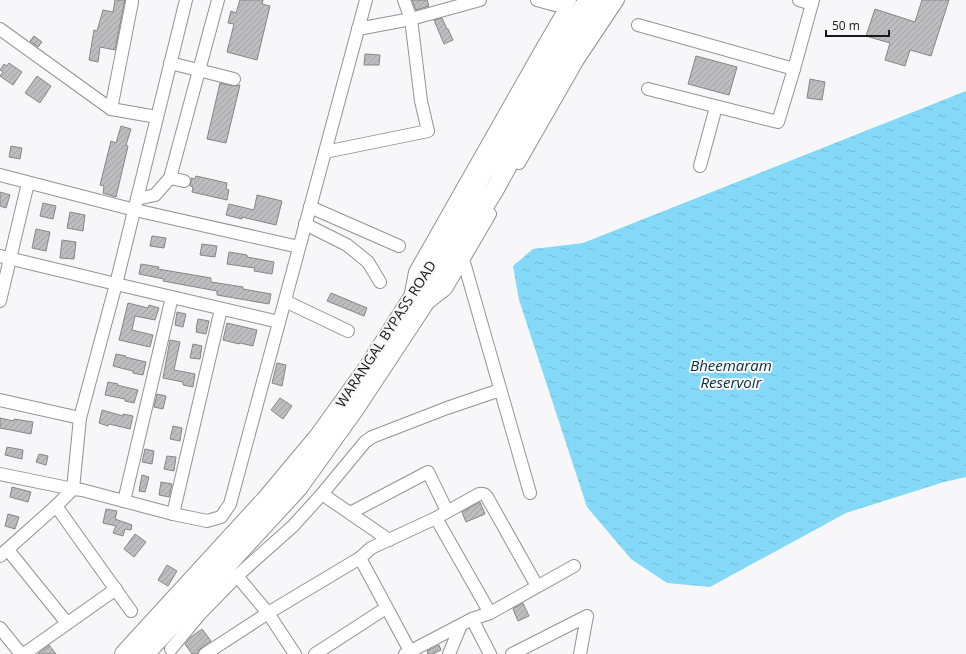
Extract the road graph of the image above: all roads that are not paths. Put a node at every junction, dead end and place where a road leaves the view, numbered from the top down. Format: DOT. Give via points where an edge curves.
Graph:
graph roads {
  1 [pos="186,0"];
  2 [pos="218,0"];
  3 [pos="366,0"];
  4 [pos="404,0"];
  5 [pos="480,0"];
  6 [pos="537,0"];
  7 [pos="557,0"];
  8 [pos="570,0"];
  9 [pos="588,0"];
  10 [pos="605,0"];
  11 [pos="618,0"];
  12 [pos="799,0"];
  13 [pos="132,2"];
  14 [pos="813,2"];
  15 [pos="411,19"];
  16 [pos="638,25"];
  17 [pos="0,29"];
  18 [pos="358,30"];
  19 [pos="170,63"];
  20 [pos="794,69"];
  21 [pos="199,71"];
  22 [pos="234,79"];
  23 [pos="648,89"];
  24 [pos="716,107"];
  25 [pos="111,109"];
  26 [pos="157,118"];
  27 [pos="325,152"];
  28 [pos="700,166"];
  29 [pos="0,175"];
  30 [pos="170,178"];
  31 [pos="184,181"];
  32 [pos="28,183"];
  33 [pos="136,204"];
  34 [pos="310,207"];
  35 [pos="305,224"];
  36 [pos="398,246"];
  37 [pos="299,247"];
  38 [pos="5,257"];
  39 [pos="463,259"];
  40 [pos="380,282"];
  41 [pos="116,284"];
  42 [pos="172,297"];
  43 [pos="0,301"];
  44 [pos="285,301"];
  45 [pos="416,304"];
  46 [pos="221,308"];
  47 [pos="279,322"];
  48 [pos="348,331"];
  49 [pos="500,390"];
  50 [pos="0,400"];
  51 [pos="80,418"];
  52 [pos="0,474"];
  53 [pos="73,489"];
  54 [pos="530,493"];
  55 [pos="322,494"];
  56 [pos="124,500"];
  57 [pos="56,506"];
  58 [pos="447,511"];
  59 [pos="350,513"];
  60 [pos="173,514"];
  61 [pos="436,518"];
  62 [pos="389,540"];
  63 [pos="4,553"];
  64 [pos="360,558"];
  65 [pos="574,566"];
  66 [pos="238,576"];
  67 [pos="537,586"];
  68 [pos="116,589"];
  69 [pos="386,608"];
  70 [pos="131,611"];
  71 [pos="268,613"];
  72 [pos="490,613"];
  73 [pos="472,619"];
  74 [pos="67,623"];
  75 [pos="461,625"];
  76 [pos="0,628"];
  77 [pos="168,647"];
  78 [pos="408,652"];
  79 [pos="23,654"];
  80 [pos="124,654"];
  81 [pos="145,654"];
  82 [pos="205,654"];
  83 [pos="295,654"];
  84 [pos="315,654"];
  85 [pos="449,654"];
  86 [pos="490,654"];
  87 [pos="512,654"];
  88 [pos="580,654"];
  1 -- 19 [label="street"];
  2 -- 21 [label="street"];
  3 -- 18 [label="street"];
  4 -- 15 [label="street"];
  5 -- 15 [label="street"];
  6 -- 7 [label="street" via="555,5"];
  8 -- 45 [label="street" via="415,272"];
  9 -- 45 [label="highway, WARANGAL BYPASS ROAD" via="481,177"];
  10 -- 45 [label="highway, WARANGAL BYPASS ROAD" via="565,61 495,189"];
  11 -- 39 [label="street" via="578,60"];
  12 -- 14 [label="street"];
  13 -- 25 [label="street"];
  14 -- 20 [label="street"];
  15 -- 18 [label="street"];
  15 -- 27 [label="street" via="421,101 428,131"];
  16 -- 20 [label="street"];
  17 -- 25 [label="street"];
  18 -- 27 [label="street"];
  19 -- 21 [label="street"];
  19 -- 26 [label="street"];
  20 -- 24 [label="street" via="778,122"];
  21 -- 22 [label="street"];
  21 -- 30 [label="street"];
  23 -- 24 [label="street"];
  24 -- 28 [label="street"];
  25 -- 26 [label="street"];
  26 -- 33 [label="street"];
  27 -- 34 [label="street"];
  29 -- 32 [label="street"];
  30 -- 31 [label="street"];
  30 -- 33 [label="street" via="155,195"];
  32 -- 33 [label="street"];
  32 -- 38 [label="street"];
  33 -- 37 [label="street"];
  33 -- 41 [label="street"];
  34 -- 35 [label="street"];
  34 -- 36 [label="street"];
  35 -- 37 [label="street"];
  35 -- 40 [label="street" via="347,245 368,262"];
  37 -- 44 [label="street"];
  38 -- 41 [label="street"];
  38 -- 43 [label="street"];
  39 -- 45 [label="street" via="446,289"];
  39 -- 49 [label="street"];
  41 -- 42 [label="street"];
  41 -- 51 [label="street"];
  42 -- 46 [label="street"];
  42 -- 56 [label="street"];
  44 -- 47 [label="street"];
  44 -- 48 [label="street"];
  45 -- 77 [label="highway, WARANGAL BYPASS ROAD" via="354,410 298,488"];
  45 -- 80 [label="highway, WARANGAL BYPASS ROAD" via="318,437 267,498"];
  46 -- 47 [label="street"];
  46 -- 60 [label="street"];
  47 -- 60 [label="street" via="230,504 221,517 207,521"];
  49 -- 54 [label="street"];
  49 -- 55 [label="street" via="372,437 357,451"];
  50 -- 51 [label="street"];
  51 -- 53 [label="street"];
  52 -- 53 [label="street"];
  53 -- 56 [label="street"];
  53 -- 57 [label="street"];
  55 -- 59 [label="street"];
  55 -- 66 [label="street" via="293,526"];
  56 -- 60 [label="street"];
  57 -- 63 [label="street"];
  57 -- 68 [label="street"];
  58 -- 59 [label="street" via="428,472"];
  58 -- 61 [label="street"];
  58 -- 67 [label="street" via="481,493 484,494"];
  59 -- 62 [label="street"];
  61 -- 62 [label="street"];
  61 -- 72 [label="street"];
  62 -- 64 [label="street" via="371,548"];
  63 -- 74 [label="street"];
  64 -- 69 [label="street"];
  64 -- 71 [label="street"];
  65 -- 67 [label="street"];
  66 -- 71 [label="street"];
  66 -- 77 [label="street"];
  67 -- 72 [label="street"];
  68 -- 70 [label="street"];
  68 -- 74 [label="street"];
  69 -- 78 [label="street"];
  69 -- 84 [label="street"];
  71 -- 82 [label="street"];
  71 -- 83 [label="street"];
  72 -- 73 [label="street"];
  73 -- 75 [label="street"];
  73 -- 86 [label="street"];
  74 -- 79 [label="street"];
  75 -- 78 [label="street"];
  75 -- 85 [label="street"];
  76 -- 79 [label="street"];
  77 -- 81 [label="highway, WARANGAL BYPASS ROAD"];
  87 -- 88 [label="street" via="587,616"];
}
